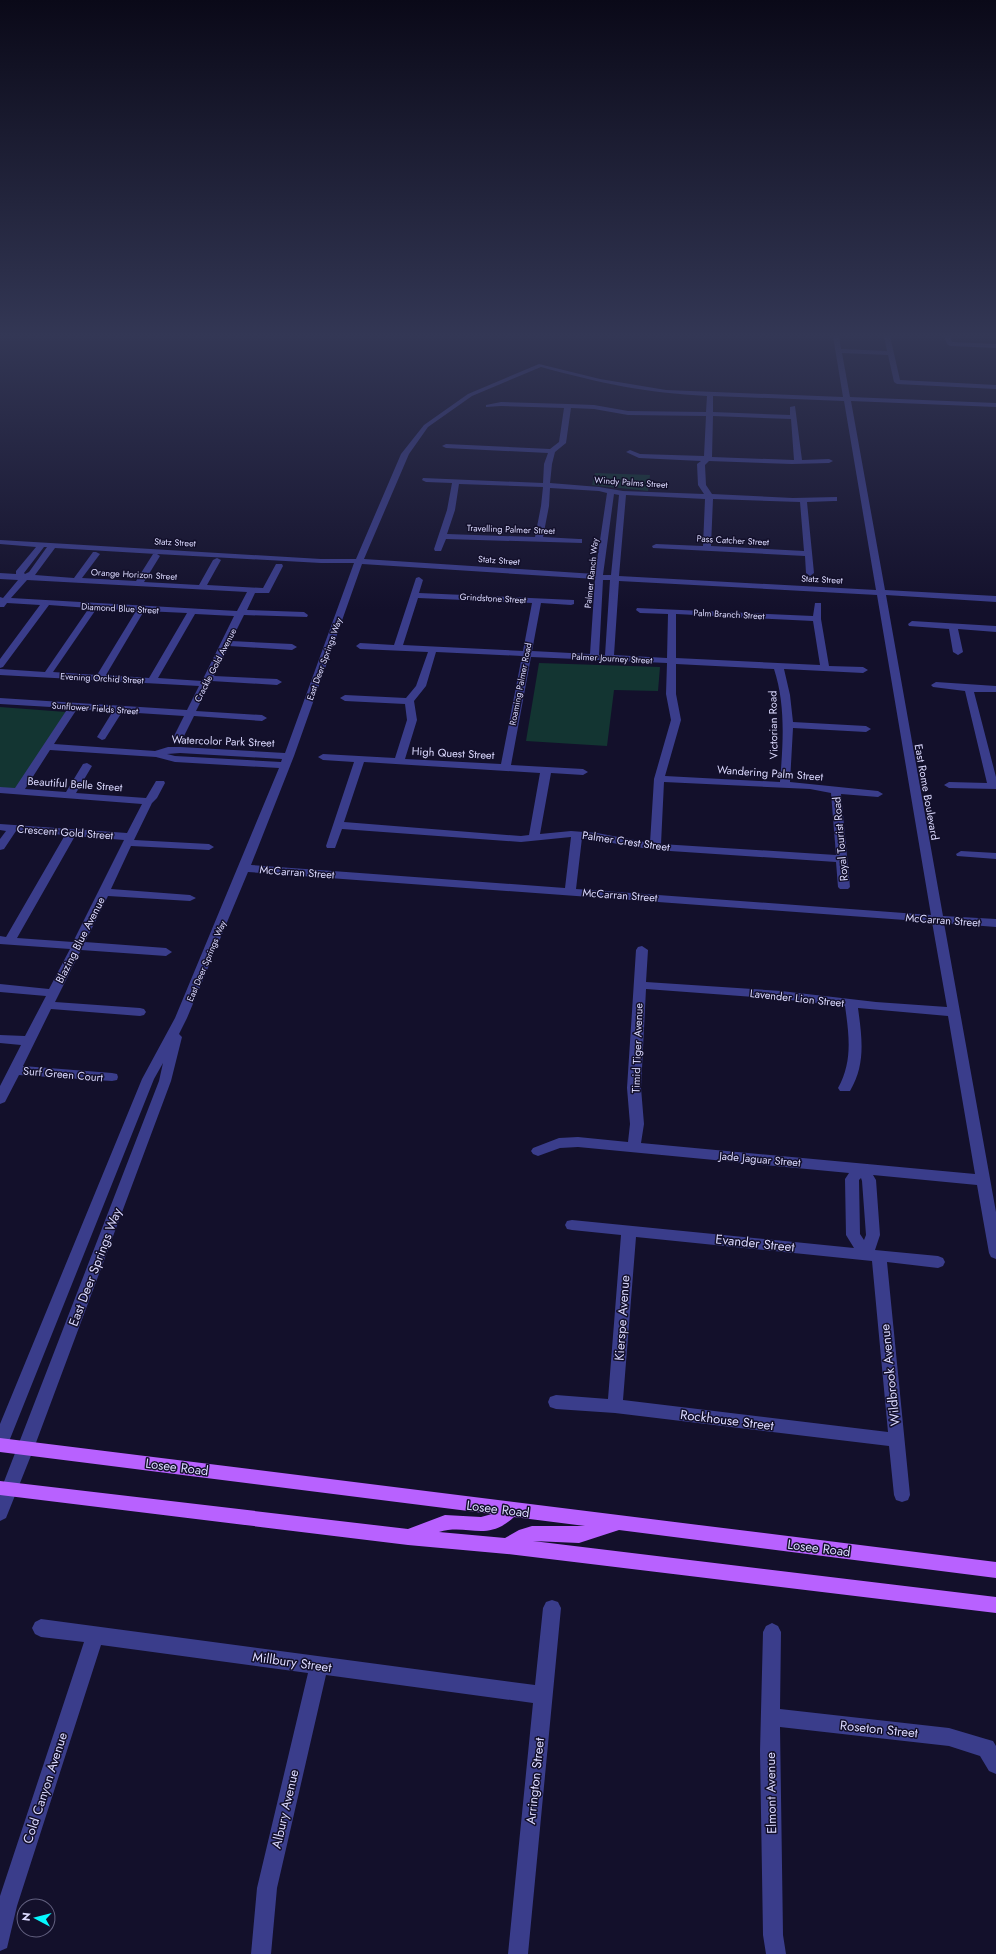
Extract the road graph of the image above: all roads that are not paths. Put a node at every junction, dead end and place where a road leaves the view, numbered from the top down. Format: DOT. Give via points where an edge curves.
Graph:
graph roads {
  1 [pos="425,427"];
  2 [pos="565,427"];
  3 [pos="709,427"];
  4 [pos="795,427"];
  5 [pos="853,427"];
  6 [pos="446,446"];
  7 [pos="552,451"];
  8 [pos="630,452"];
  9 [pos="708,458"];
  10 [pos="798,461"];
  11 [pos="829,461"];
  12 [pos="426,480"];
  13 [pos="456,481"];
  14 [pos="546,485"];
  15 [pos="611,491"];
  16 [pos="623,493"];
  17 [pos="709,496"];
  18 [pos="834,499"];
  19 [pos="803,500"];
  20 [pos="442,536"];
  21 [pos="538,540"];
  22 [pos="579,541"];
  23 [pos="0,542"];
  24 [pos="41,545"];
  25 [pos="53,545"];
  26 [pos="656,546"];
  27 [pos="438,549"];
  28 [pos="707,549"];
  29 [pos="96,554"];
  30 [pos="809,554"];
  31 [pos="156,556"];
  32 [pos="218,560"];
  33 [pos="359,561"];
  34 [pos="279,566"];
  35 [pos="810,573"];
  36 [pos="0,576"];
  37 [pos="599,577"];
  38 [pos="24,578"];
  39 [pos="614,578"];
  40 [pos="419,580"];
  41 [pos="76,581"];
  42 [pos="138,584"];
  43 [pos="201,588"];
  44 [pos="252,590"];
  45 [pos="881,592"];
  46 [pos="414,595"];
  47 [pos="996,599"];
  48 [pos="537,600"];
  49 [pos="1,602"];
  50 [pos="571,602"];
  51 [pos="46,603"];
  52 [pos="818,605"];
  53 [pos="94,607"];
  54 [pos="141,609"];
  55 [pos="640,610"];
  56 [pos="192,612"];
  57 [pos="672,612"];
  58 [pos="241,613"];
  59 [pos="304,615"];
  60 [pos="818,619"];
  61 [pos="912,624"];
  62 [pos="953,627"];
  63 [pos="996,629"];
  64 [pos="226,643"];
  65 [pos="360,646"];
  66 [pos="292,647"];
  67 [pos="398,647"];
  68 [pos="433,649"];
  69 [pos="958,652"];
  70 [pos="526,654"];
  71 [pos="594,657"];
  72 [pos="609,658"];
  73 [pos="671,661"];
  74 [pos="0,665"];
  75 [pos="778,666"];
  76 [pos="825,668"];
  77 [pos="864,670"];
  78 [pos="0,672"];
  79 [pos="47,675"];
  80 [pos="99,679"];
  81 [pos="152,681"];
  82 [pos="207,681"];
  83 [pos="277,682"];
  84 [pos="936,685"];
  85 [pos="969,688"];
  86 [pos="996,689"];
  87 [pos="345,698"];
  88 [pos="0,701"];
  89 [pos="409,701"];
  90 [pos="74,706"];
  91 [pos="119,709"];
  92 [pos="190,714"];
  93 [pos="262,718"];
  94 [pos="788,726"];
  95 [pos="866,729"];
  96 [pos="102,737"];
  97 [pos="177,740"];
  98 [pos="47,747"];
  99 [pos="323,757"];
  100 [pos="360,759"];
  101 [pos="287,761"];
  102 [pos="399,762"];
  103 [pos="87,766"];
  104 [pos="505,768"];
  105 [pos="546,770"];
  106 [pos="583,772"];
  107 [pos="659,779"];
  108 [pos="160,783"];
  109 [pos="785,784"];
  110 [pos="949,785"];
  111 [pos="994,786"];
  112 [pos="0,790"];
  113 [pos="836,791"];
  114 [pos="18,792"];
  115 [pos="878,794"];
  116 [pos="69,795"];
  117 [pos="148,801"];
  118 [pos="338,825"];
  119 [pos="0,827"];
  120 [pos="13,828"];
  121 [pos="72,832"];
  122 [pos="577,835"];
  123 [pos="534,838"];
  124 [pos="129,840"];
  125 [pos="331,846"];
  126 [pos="0,847"];
  127 [pos="209,847"];
  128 [pos="655,847"];
  129 [pos="961,854"];
  130 [pos="996,856"];
  131 [pos="842,859"];
  132 [pos="244,868"];
  133 [pos="844,887"];
  134 [pos="104,892"];
  135 [pos="570,892"];
  136 [pos="190,898"];
  137 [pos="937,919"];
  138 [pos="996,924"];
  139 [pos="5,940"];
  140 [pos="77,946"];
  141 [pos="642,950"];
  142 [pos="166,952"];
  143 [pos="640,985"];
  144 [pos="0,988"];
  145 [pos="54,993"];
  146 [pos="851,1004"];
  147 [pos="48,1005"];
  148 [pos="140,1012"];
  149 [pos="953,1012"];
  150 [pos="181,1018"];
  151 [pos="0,1039"];
  152 [pos="29,1041"];
  153 [pos="15,1070"];
  154 [pos="112,1077"];
  155 [pos="845,1088"];
  156 [pos="0,1099"];
  157 [pos="634,1147"];
  158 [pos="538,1151"];
  159 [pos="861,1168"];
  160 [pos="983,1180"];
  161 [pos="572,1225"];
  162 [pos="629,1231"];
  163 [pos="996,1253"];
  164 [pos="872,1255"];
  165 [pos="938,1262"];
  166 [pos="556,1402"];
  167 [pos="615,1406"];
  168 [pos="896,1440"];
  169 [pos="0,1445"];
  170 [pos="26,1448"];
  171 [pos="5,1489"];
  172 [pos="902,1495"];
  173 [pos="510,1510"];
  174 [pos="0,1513"];
  175 [pos="620,1524"];
  176 [pos="408,1537"];
  177 [pos="507,1546"];
  178 [pos="996,1570"];
  179 [pos="996,1605"];
  180 [pos="552,1608"];
  181 [pos="41,1628"];
  182 [pos="772,1632"];
  183 [pos="96,1636"];
  184 [pos="319,1666"];
  185 [pos="543,1695"];
  186 [pos="770,1717"];
  187 [pos="991,1756"];
  188 [pos="0,1941"];
  189 [pos="261,1954"];
  190 [pos="518,1954"];
  191 [pos="776,1954"];
  1 -- 33 [label="street, East Deer Springs Way" via="405,454"];
  2 -- 7 [label="street" via="562,443"];
  3 -- 9 [label="street"];
  4 -- 10 [label="street"];
  5 -- 45 [label="street, East Rome Boulevard"];
  6 -- 7 [label="street"];
  7 -- 14 [label="street"];
  8 -- 9 [label="street" via="639,456"];
  9 -- 10 [label="street"];
  9 -- 17 [label="street" via="701,464 702,485"];
  10 -- 11 [label="street"];
  12 -- 13 [label="street, Windy Palms Street"];
  13 -- 14 [label="street, Windy Palms Street"];
  13 -- 20 [label="street" via="451,510"];
  14 -- 15 [label="street, Windy Palms Street"];
  14 -- 21 [label="street" via="546,506"];
  15 -- 16 [label="street, Windy Palms Street"];
  15 -- 37 [label="street, Palmer Ranch Way"];
  16 -- 17 [label="street, Windy Palms Street"];
  16 -- 39 [label="street"];
  17 -- 19 [label="street, Windy Palms Street"];
  17 -- 28 [label="street"];
  18 -- 19 [label="street, Windy Palms Street"];
  19 -- 30 [label="street"];
  20 -- 21 [label="street, Travelling Palmer Street"];
  20 -- 27 [label="street"];
  21 -- 22 [label="street, Travelling Palmer Street"];
  23 -- 24 [label="street, Statz Street"];
  24 -- 25 [label="street, Statz Street"];
  24 -- 38 [label="street" via="19,573"];
  25 -- 33 [label="street, Statz Street"];
  25 -- 38 [label="street" via="32,574"];
  26 -- 28 [label="street, Pass Catcher Street"];
  28 -- 30 [label="street, Pass Catcher Street"];
  29 -- 41 [label="street"];
  30 -- 35 [label="street"];
  31 -- 42 [label="street"];
  32 -- 43 [label="street"];
  33 -- 37 [label="street, Statz Street"];
  33 -- 101 [label="street, East Deer Springs Way"];
  34 -- 44 [label="street, Orange Horizon Street" via="266,591"];
  36 -- 38 [label="street, Orange Horizon Street"];
  37 -- 39 [label="street, Statz Street"];
  37 -- 71 [label="street, Palmer Ranch Way"];
  38 -- 41 [label="street, Orange Horizon Street"];
  38 -- 49 [label="street"];
  39 -- 45 [label="street, Statz Street"];
  39 -- 72 [label="street"];
  40 -- 46 [label="street"];
  41 -- 42 [label="street, Orange Horizon Street"];
  42 -- 43 [label="street, Orange Horizon Street"];
  43 -- 44 [label="street, Orange Horizon Street"];
  44 -- 58 [label="street, Crackle Gold Avenue"];
  45 -- 47 [label="street, Statz Street"];
  45 -- 137 [label="street, East Rome Boulevard"];
  46 -- 48 [label="street, Grindstone Street"];
  46 -- 67 [label="street"];
  48 -- 50 [label="street, Grindstone Street"];
  48 -- 70 [label="street, Roaming Palmer Road"];
  49 -- 51 [label="street, Diamond Blue Street"];
  51 -- 53 [label="street, Diamond Blue Street"];
  51 -- 74 [label="street"];
  52 -- 60 [label="street"];
  53 -- 54 [label="street, Diamond Blue Street"];
  53 -- 79 [label="street"];
  54 -- 56 [label="street, Diamond Blue Street"];
  54 -- 80 [label="street"];
  55 -- 57 [label="street, Palm Branch Street"];
  56 -- 58 [label="street, Diamond Blue Street"];
  56 -- 81 [label="street"];
  57 -- 60 [label="street, Palm Branch Street"];
  57 -- 73 [label="street"];
  58 -- 59 [label="street, Diamond Blue Street"];
  58 -- 64 [label="street, Crackle Gold Avenue"];
  60 -- 76 [label="street"];
  61 -- 62 [label="street"];
  62 -- 63 [label="street"];
  62 -- 69 [label="street"];
  64 -- 66 [label="street"];
  64 -- 82 [label="street, Crackle Gold Avenue"];
  65 -- 67 [label="street, Palmer Journey Street"];
  67 -- 68 [label="street, Palmer Journey Street"];
  68 -- 70 [label="street, Palmer Journey Street"];
  68 -- 89 [label="street" via="421,686"];
  70 -- 71 [label="street, Palmer Journey Street"];
  70 -- 104 [label="street, Roaming Palmer Road"];
  71 -- 72 [label="street, Palmer Journey Street"];
  72 -- 73 [label="street, Palmer Journey Street"];
  73 -- 75 [label="street, Palmer Journey Street"];
  73 -- 107 [label="street" via="671,694 676,720"];
  75 -- 76 [label="street, Palmer Journey Street"];
  75 -- 94 [label="street, Victorian Road" via="784,682"];
  76 -- 77 [label="street, Palmer Journey Street"];
  78 -- 79 [label="street, Evening Orchid Street"];
  79 -- 80 [label="street, Evening Orchid Street"];
  80 -- 81 [label="street, Evening Orchid Street"];
  81 -- 82 [label="street, Evening Orchid Street"];
  82 -- 83 [label="street, Evening Orchid Street"];
  82 -- 92 [label="street, Crackle Gold Avenue"];
  84 -- 85 [label="street"];
  85 -- 86 [label="street"];
  85 -- 111 [label="street"];
  87 -- 89 [label="street"];
  88 -- 90 [label="street, Sunflower Fields Street"];
  89 -- 102 [label="street" via="412,720"];
  90 -- 91 [label="street, Sunflower Fields Street"];
  90 -- 98 [label="street"];
  91 -- 92 [label="street, Sunflower Fields Street"];
  91 -- 96 [label="street"];
  92 -- 93 [label="street, Sunflower Fields Street"];
  92 -- 97 [label="street, Crackle Gold Avenue"];
  94 -- 95 [label="street"];
  94 -- 109 [label="street, Victorian Road"];
  98 -- 101 [label="street, Watercolor Park Street" via="156,754 175,759"];
  98 -- 114 [label="street"];
  99 -- 100 [label="street, High Quest Street"];
  100 -- 102 [label="street, High Quest Street"];
  100 -- 118 [label="street"];
  101 -- 132 [label="street, East Deer Springs Way"];
  102 -- 104 [label="street, High Quest Street"];
  103 -- 116 [label="street"];
  104 -- 105 [label="street, High Quest Street"];
  105 -- 106 [label="street, High Quest Street"];
  105 -- 123 [label="street"];
  107 -- 109 [label="street, Wandering Palm Street"];
  107 -- 128 [label="street"];
  108 -- 117 [label="street, Blazing Blue Avenue"];
  109 -- 113 [label="street, Wandering Palm Street" via="815,786"];
  110 -- 111 [label="street"];
  112 -- 114 [label="street, Beautiful Belle Street"];
  113 -- 115 [label="street, Wandering Palm Street"];
  113 -- 131 [label="street, Royal Tourist Road"];
  114 -- 116 [label="street, Beautiful Belle Street"];
  116 -- 117 [label="street, Beautiful Belle Street"];
  117 -- 124 [label="street, Blazing Blue Avenue"];
  118 -- 123 [label="street, Palmer Crest Street"];
  118 -- 125 [label="street"];
  119 -- 120 [label="street, Crescent Gold Street"];
  120 -- 121 [label="street, Crescent Gold Street"];
  120 -- 126 [label="street"];
  121 -- 124 [label="street, Crescent Gold Street"];
  121 -- 139 [label="street"];
  122 -- 123 [label="street, Palmer Crest Street"];
  122 -- 128 [label="street, Palmer Crest Street" via="597,836"];
  122 -- 135 [label="street"];
  124 -- 127 [label="street, Crescent Gold Street"];
  124 -- 134 [label="street, Blazing Blue Avenue"];
  128 -- 131 [label="street, Palmer Crest Street"];
  129 -- 130 [label="street"];
  131 -- 133 [label="street, Royal Tourist Road"];
  132 -- 135 [label="street, McCarran Street"];
  132 -- 150 [label="street, East Deer Springs Way"];
  134 -- 136 [label="street"];
  134 -- 140 [label="street, Blazing Blue Avenue"];
  135 -- 137 [label="street, McCarran Street"];
  137 -- 138 [label="street, McCarran Street"];
  137 -- 149 [label="street, East Rome Boulevard"];
  139 -- 140 [label="street"];
  140 -- 142 [label="street"];
  140 -- 145 [label="street, Blazing Blue Avenue"];
  141 -- 143 [label="street, Timid Tiger Avenue"];
  143 -- 146 [label="street, Lavender Lion Street" via="781,995"];
  143 -- 157 [label="street, Timid Tiger Avenue" via="634,1088"];
  144 -- 145 [label="street"];
  145 -- 147 [label="street, Blazing Blue Avenue"];
  146 -- 149 [label="street, Lavender Lion Street"];
  146 -- 155 [label="street" via="856,1061 852,1078"];
  147 -- 148 [label="street"];
  147 -- 152 [label="street, Blazing Blue Avenue"];
  149 -- 160 [label="street, East Rome Boulevard"];
  150 -- 169 [label="street, East Deer Springs Way" via="148,1079"];
  150 -- 170 [label="street, East Deer Springs Way" via="165,1081"];
  151 -- 152 [label="street"];
  152 -- 153 [label="street, Blazing Blue Avenue"];
  153 -- 154 [label="street, Surf Green Court"];
  153 -- 156 [label="street, Blazing Blue Avenue"];
  157 -- 158 [label="street, Jade Jaguar Street" via="578,1142 559,1143"];
  157 -- 159 [label="street, Jade Jaguar Street"];
  159 -- 160 [label="street, Jade Jaguar Street"];
  159 -- 164 [label="street, Wildbrook Avenue" via="869,1180"];
  159 -- 164 [label="street, Wildbrook Avenue" via="852,1179 853,1235"];
  160 -- 163 [label="street, East Rome Boulevard"];
  161 -- 162 [label="street, Evander Street"];
  162 -- 164 [label="street, Evander Street"];
  162 -- 167 [label="street, Kierspe Avenue"];
  164 -- 165 [label="street, Evander Street"];
  164 -- 168 [label="street, Wildbrook Avenue"];
  166 -- 167 [label="street, Rockhouse Street"];
  167 -- 168 [label="street, Rockhouse Street"];
  168 -- 172 [label="street, Wildbrook Avenue"];
  169 -- 170 [label="main road, Losee Road"];
  170 -- 171 [label="street, East Deer Springs Way"];
  170 -- 173 [label="main road, Losee Road"];
  171 -- 174 [label="street, East Deer Springs Way"];
  171 -- 176 [label="main road"];
  173 -- 175 [label="main road, Losee Road"];
  173 -- 176 [label="main road" via="502,1519 489,1524 448,1521"];
  175 -- 177 [label="main road" via="576,1536 532,1533 523,1535"];
  175 -- 178 [label="main road, Losee Road"];
  176 -- 177 [label="main road"];
  177 -- 179 [label="main road"];
  180 -- 185 [label="street, Arrington Street"];
  181 -- 183 [label="street, Millbury Street"];
  182 -- 186 [label="street, Elmont Avenue"];
  183 -- 184 [label="street, Millbury Street"];
  183 -- 188 [label="street, Cold Canyon Avenue" via="88,1654 8,1906"];
  184 -- 185 [label="street, Millbury Street"];
  184 -- 189 [label="street, Albury Avenue" via="267,1888"];
  185 -- 190 [label="street, Arrington Street"];
  186 -- 187 [label="street, Roseton Street" via="949,1737"];
  186 -- 191 [label="street, Elmont Avenue" via="773,1935"];
}
